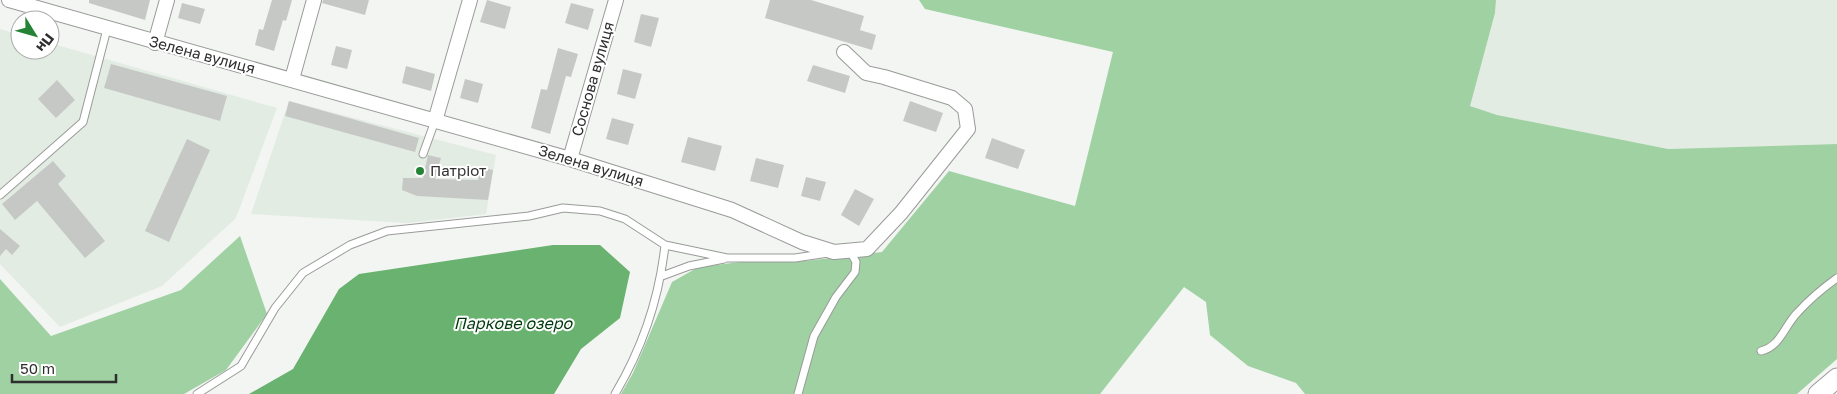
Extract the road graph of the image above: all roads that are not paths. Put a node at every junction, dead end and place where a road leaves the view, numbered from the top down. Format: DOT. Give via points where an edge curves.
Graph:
graph roads {
  1 [pos="13,0"];
  2 [pos="167,0"];
  3 [pos="314,0"];
  4 [pos="470,0"];
  5 [pos="616,0"];
  6 [pos="108,29"];
  7 [pos="155,43"];
  8 [pos="844,52"];
  9 [pos="292,79"];
  10 [pos="435,121"];
  11 [pos="423,154"];
  12 [pos="570,159"];
  13 [pos="0,195"];
  14 [pos="665,245"];
  15 [pos="850,251"];
  16 [pos="834,252"];
  17 [pos="727,258"];
  18 [pos="662,276"];
  19 [pos="1837,278"];
  20 [pos="1761,351"];
  21 [pos="1837,378"];
  22 [pos="197,394"];
  23 [pos="615,394"];
  24 [pos="798,394"];
  25 [pos="1818,394"];
  1 -- 6 [label="street, Зелена вулиця"];
  2 -- 7 [label="street"];
  3 -- 9 [label="street"];
  4 -- 10 [label="street"];
  5 -- 12 [label="street, Соснова вулиця"];
  6 -- 7 [label="street, Зелена вулиця"];
  6 -- 13 [label="lane" via="84,122"];
  7 -- 9 [label="street, Зелена вулиця"];
  8 -- 15 [label="street, Зелена вулиця" via="866,73 952,98 965,109 968,129 901,213 867,249"];
  9 -- 10 [label="street, Зелена вулиця"];
  10 -- 11 [label="lane"];
  10 -- 12 [label="street, Зелена вулиця"];
  12 -- 16 [label="street, Зелена вулиця" via="732,210 802,242"];
  14 -- 17 [label="lane"];
  14 -- 18 [label="lane"];
  14 -- 22 [label="lane" via="625,219 600,210 563,208 529,216 387,231 350,245 303,273 275,308 241,366"];
  15 -- 16 [label="street, Зелена вулиця"];
  15 -- 24 [label="lane" via="856,262 855,272 836,297 814,336"];
  16 -- 17 [label="lane" via="795,258"];
  17 -- 18 [label="lane"];
  18 -- 23 [label="lane" via="646,331"];
  19 -- 20 [label="lane" via="1796,314 1770,349"];
  21 -- 25 [label="main road"];
}
